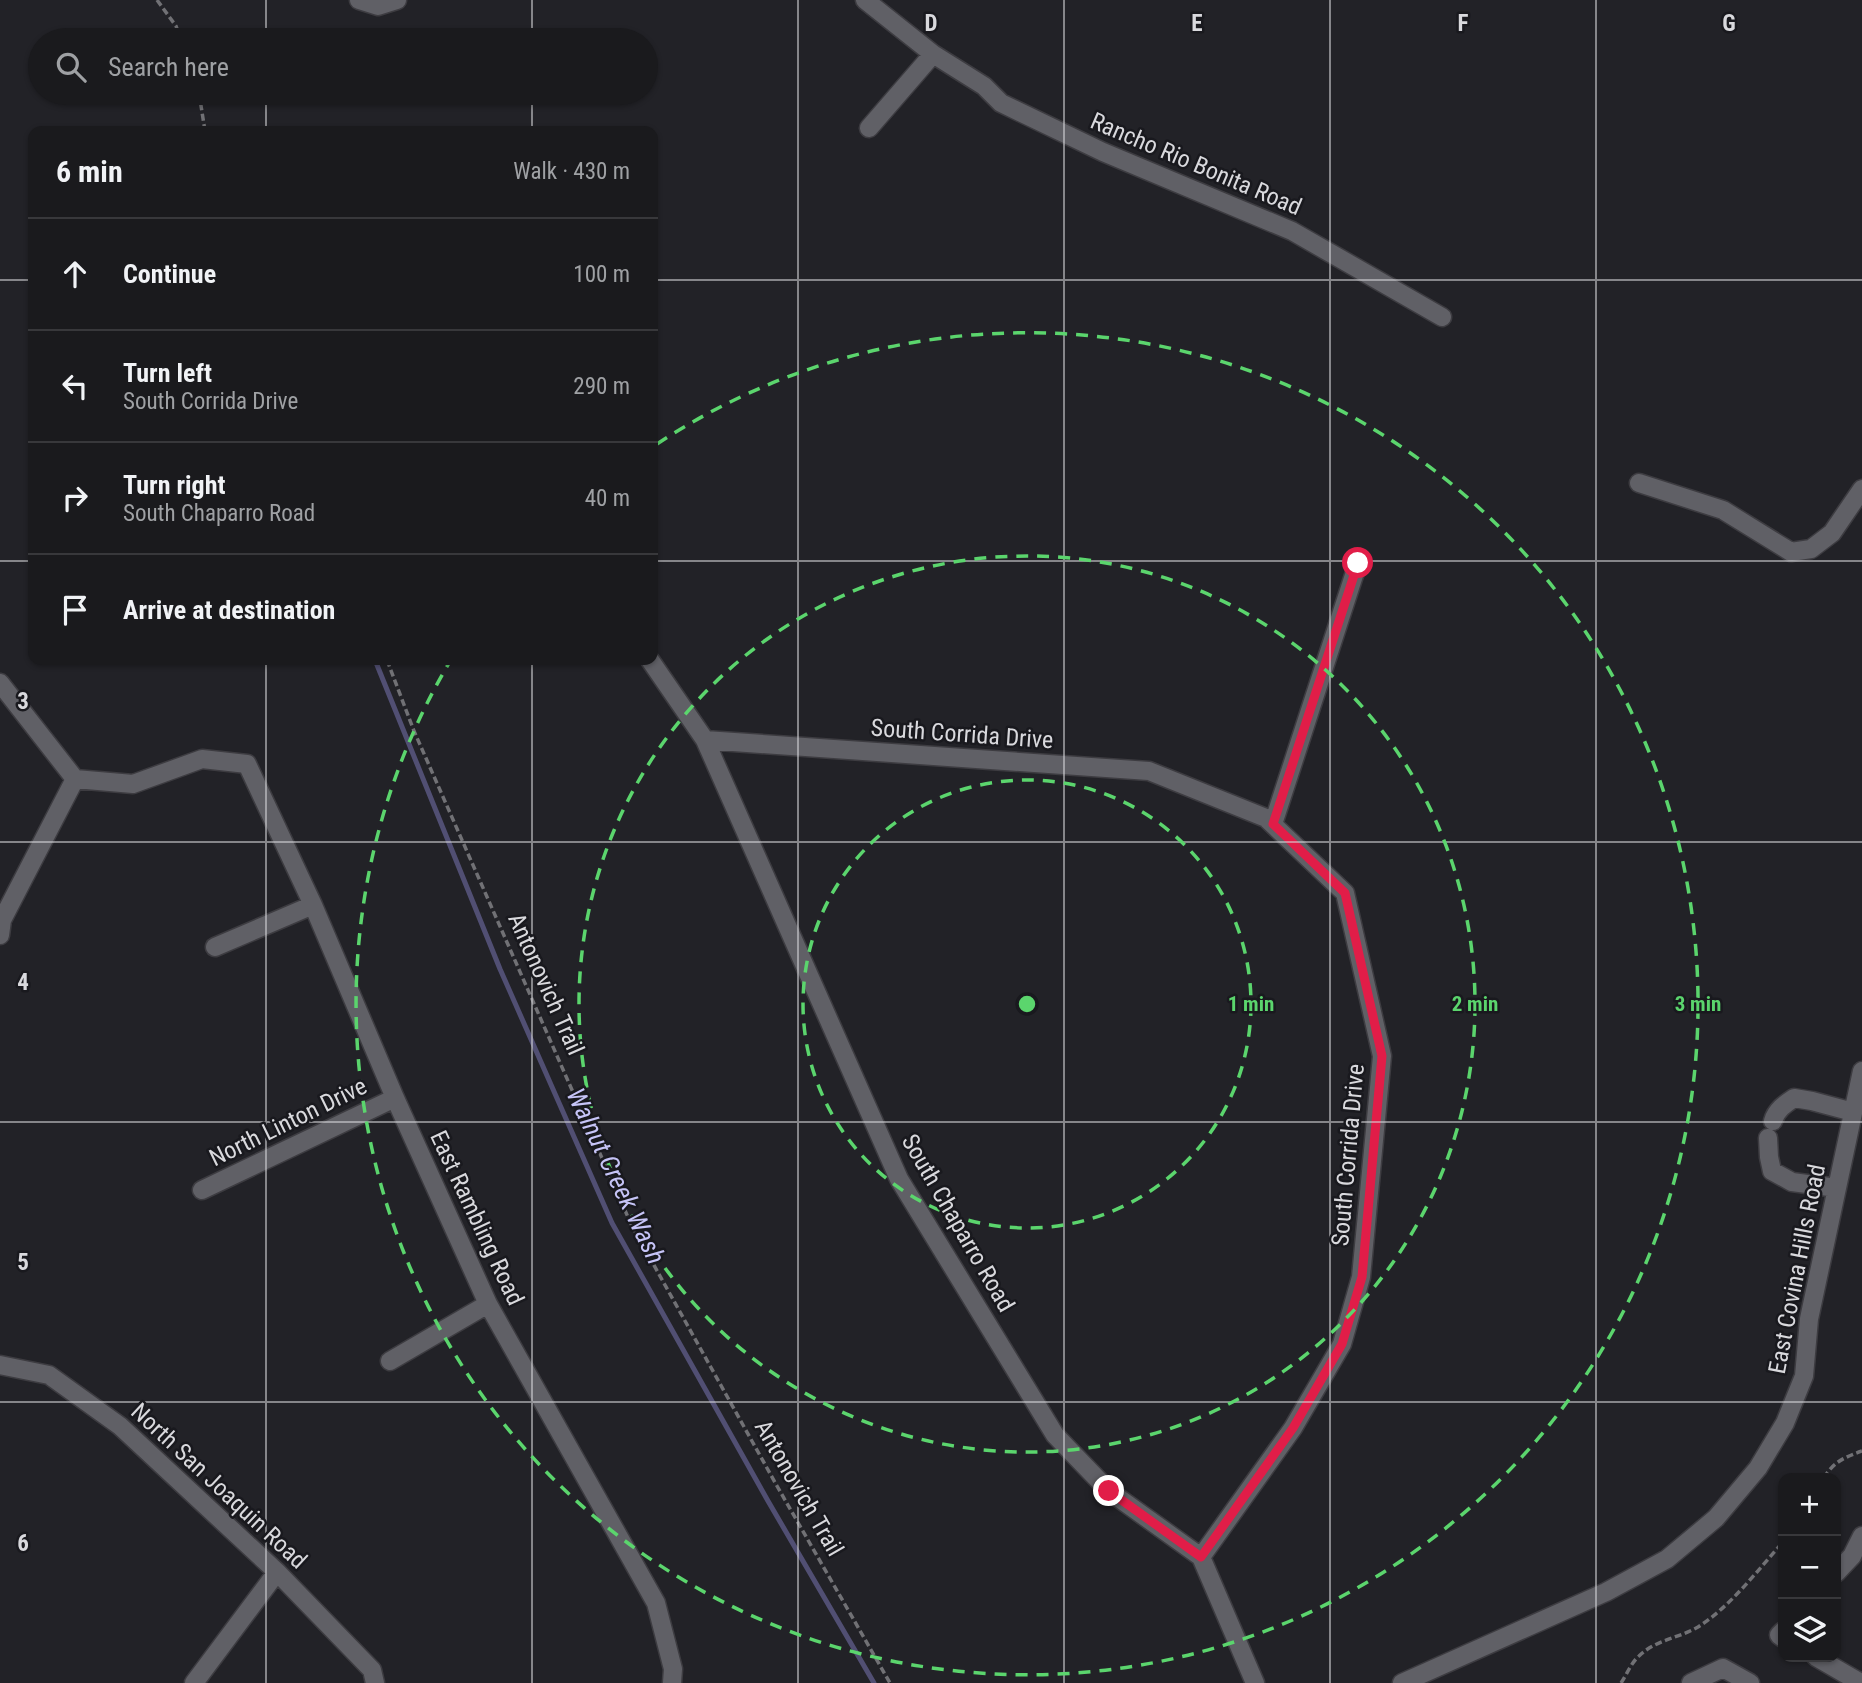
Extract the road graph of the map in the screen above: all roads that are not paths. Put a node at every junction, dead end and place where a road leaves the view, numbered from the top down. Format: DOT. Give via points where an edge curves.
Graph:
graph roads {
  1 [pos="359,0"];
  2 [pos="397,0"];
  3 [pos="865,0"];
  4 [pos="933,54"];
  5 [pos="869,128"];
  6 [pos="1442,317"];
  7 [pos="1639,483"];
  8 [pos="1862,489"];
  9 [pos="1358,563"];
  10 [pos="653,665"];
  11 [pos="0,683"];
  12 [pos="705,740"];
  13 [pos="75,779"];
  14 [pos="1273,824"];
  15 [pos="313,905"];
  16 [pos="0,935"];
  17 [pos="215,947"];
  18 [pos="1862,1071"];
  19 [pos="396,1098"];
  20 [pos="1853,1112"];
  21 [pos="1837,1188"];
  22 [pos="202,1190"];
  23 [pos="488,1304"];
  24 [pos="390,1361"];
  25 [pos="0,1365"];
  26 [pos="1862,1536"];
  27 [pos="1201,1557"];
  28 [pos="1841,1568"];
  29 [pos="277,1572"];
  30 [pos="1825,1662"];
  31 [pos="194,1683"];
  32 [pos="375,1683"];
  33 [pos="672,1683"];
  34 [pos="1255,1683"];
  35 [pos="1402,1683"];
  36 [pos="1691,1683"];
  37 [pos="1749,1683"];
  38 [pos="1861,1683"];
  1 -- 2 [label="street" via="378,6"];
  3 -- 4 [label="street, Rancho Rio Bonita Road"];
  4 -- 5 [label="street"];
  4 -- 6 [label="street, Rancho Rio Bonita Road" via="984,86 1001,103 1292,232"];
  7 -- 8 [label="street" via="1723,510 1791,552 1811,549 1832,533"];
  9 -- 14 [label="street"];
  10 -- 12 [label="street, South Chaparro Road"];
  11 -- 13 [label="street"];
  12 -- 14 [label="street, South Corrida Drive" via="1149,771"];
  12 -- 27 [label="street, South Chaparro Road" via="899,1179 1055,1435 1109,1491"];
  13 -- 15 [label="street, East Rambling Road" via="133,784 202,759 247,764"];
  13 -- 16 [label="street" via="2,920"];
  14 -- 27 [label="street, South Corrida Drive" via="1345,893 1382,1056 1362,1277 1342,1344 1293,1428"];
  15 -- 17 [label="street"];
  15 -- 19 [label="street, East Rambling Road"];
  18 -- 20 [label="street, East Covina Hills Road"];
  19 -- 22 [label="street, North Linton Drive"];
  19 -- 23 [label="street, East Rambling Road"];
  20 -- 21 [label="street, East Covina Hills Road"];
  20 -- 21 [label="street" via="1794,1098 1774,1115 1770,1129 1772,1171 1792,1182"];
  21 -- 35 [label="street, East Covina Hills Road" via="1810,1319 1804,1376 1785,1423 1758,1468 1716,1518 1667,1559 1606,1592"];
  23 -- 24 [label="street"];
  23 -- 33 [label="street, East Rambling Road" via="656,1603 673,1669"];
  25 -- 29 [label="street, North San Joaquin Road" via="49,1375 120,1426"];
  26 -- 28 [label="street"];
  27 -- 34 [label="street"];
  29 -- 31 [label="street"];
  29 -- 32 [label="street, North San Joaquin Road" via="372,1670"];
  30 -- 38 [label="street"];
  36 -- 37 [label="street" via="1723,1668"];
}
